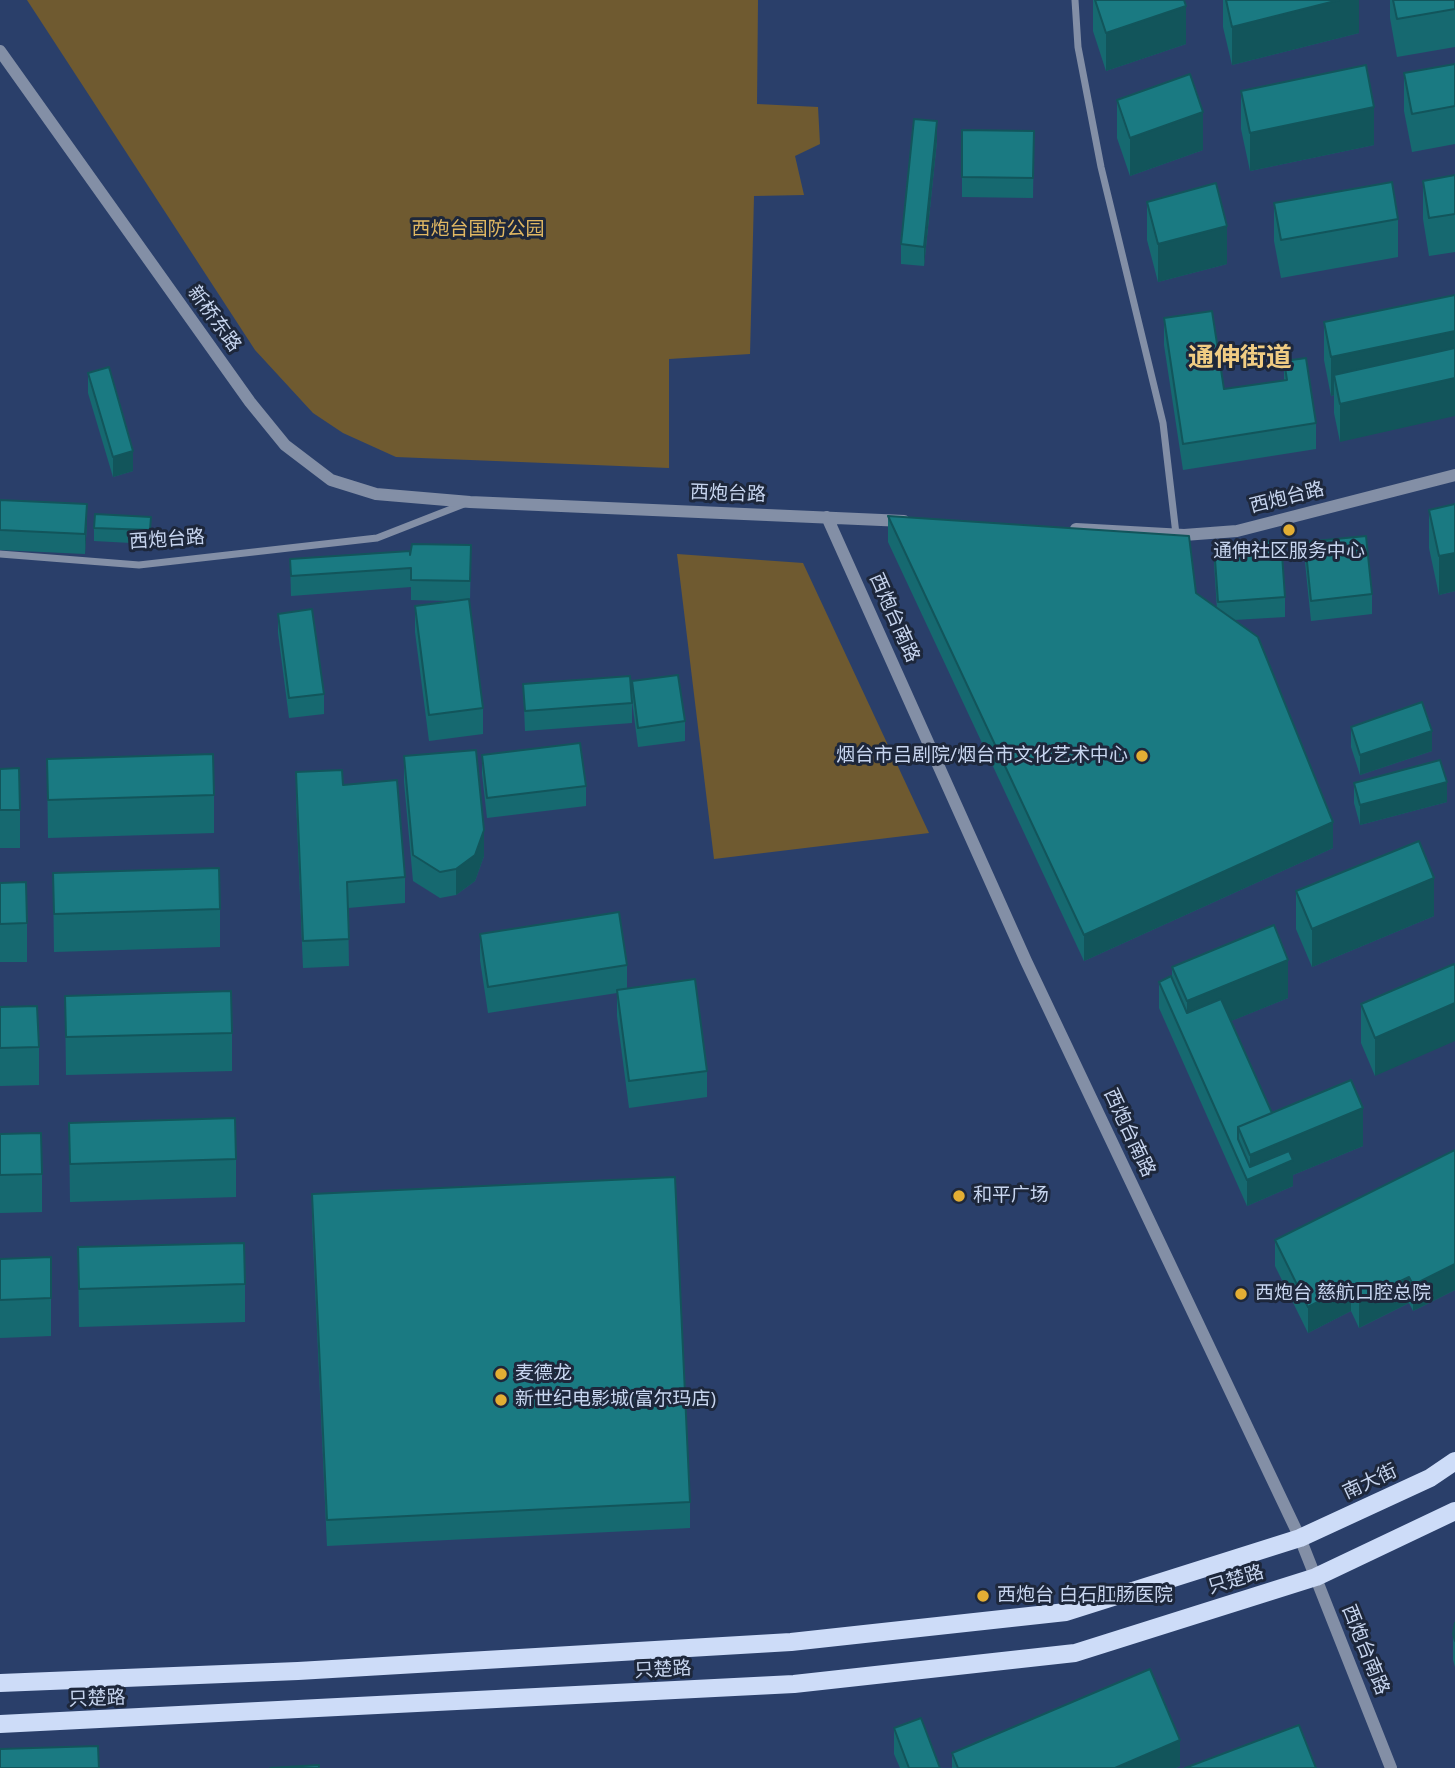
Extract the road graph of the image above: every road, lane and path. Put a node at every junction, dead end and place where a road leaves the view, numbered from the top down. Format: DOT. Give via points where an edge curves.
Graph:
graph roads {
  1 [pos="1075,0"];
  2 [pos="0,51"];
  3 [pos="1455,475"];
  4 [pos="470,502"];
  5 [pos="827,517"];
  6 [pos="923,522"];
  7 [pos="1060,528"];
  8 [pos="1176,534"];
  9 [pos="0,554"];
  10 [pos="1455,1461"];
  11 [pos="1455,1511"];
  12 [pos="1300,1538"];
  13 [pos="1316,1577"];
  14 [pos="0,1683"];
  15 [pos="0,1724"];
  16 [pos="1391,1768"];
  1 -- 8 [label="street" via="1078,47 1101,167 1163,423"];
  2 -- 4 [label="street, 新桥东路" via="285,445 331,480 376,494"];
  3 -- 8 [label="street, 西炮台路" via="1237,531"];
  4 -- 5 [label="street, 西炮台路"];
  4 -- 9 [label="street, 西炮台路" via="377,538 139,565"];
  5 -- 6 [label="street, 西炮台路"];
  5 -- 12 [label="street, 西炮台南路" via="1026,961"];
  7 -- 8 [label="street, 西炮台路"];
  10 -- 12 [label="main road, 南大街" via="1430,1478"];
  11 -- 13 [label="main road"];
  12 -- 13 [label="street, 西炮台南路"];
  12 -- 14 [label="main road, 只楚路" via="1066,1612 791,1642"];
  13 -- 15 [label="main road, 只楚路" via="1075,1653 794,1684"];
  13 -- 16 [label="street, 西炮台南路"];
}
